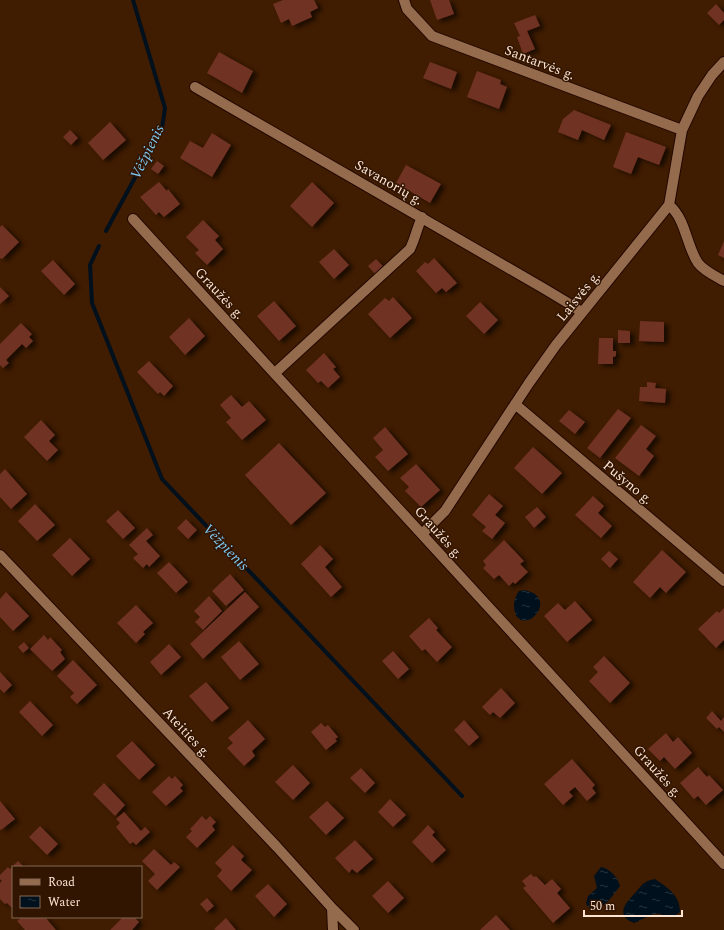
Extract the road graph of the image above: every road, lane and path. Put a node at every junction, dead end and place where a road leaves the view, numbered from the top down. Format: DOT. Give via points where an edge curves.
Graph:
graph roads {
  1 [pos="404,0"];
  2 [pos="724,62"];
  3 [pos="195,87"];
  4 [pos="682,130"];
  5 [pos="669,205"];
  6 [pos="422,217"];
  7 [pos="133,219"];
  8 [pos="724,281"];
  9 [pos="582,313"];
  10 [pos="275,373"];
  11 [pos="515,404"];
  12 [pos="422,534"];
  13 [pos="0,554"];
  14 [pos="724,581"];
  15 [pos="724,864"];
  16 [pos="332,908"];
  17 [pos="333,930"];
  18 [pos="354,930"];
  1 -- 4 [label="street, Santarvės g." via="407,9 432,36"];
  2 -- 4 [label="street, Laisvės g." via="698,96"];
  3 -- 6 [label="street, Savanorių g."];
  4 -- 5 [label="street, Laisvės g."];
  5 -- 8 [label="street" via="675,210 699,265"];
  5 -- 9 [label="street, Laisvės g."];
  6 -- 9 [label="street"];
  6 -- 10 [label="street, Savanorių g." via="410,249"];
  7 -- 10 [label="street, Graužės g."];
  9 -- 11 [label="street, Laisvės g."];
  10 -- 12 [label="street, Graužės g."];
  11 -- 12 [label="street, Laisvės g." via="444,511"];
  11 -- 14 [label="street, Pušyno g."];
  12 -- 15 [label="street, Graužės g."];
  13 -- 16 [label="street, Ateities g."];
  16 -- 17 [label="street"];
  16 -- 18 [label="street, Ateities g."];
}
